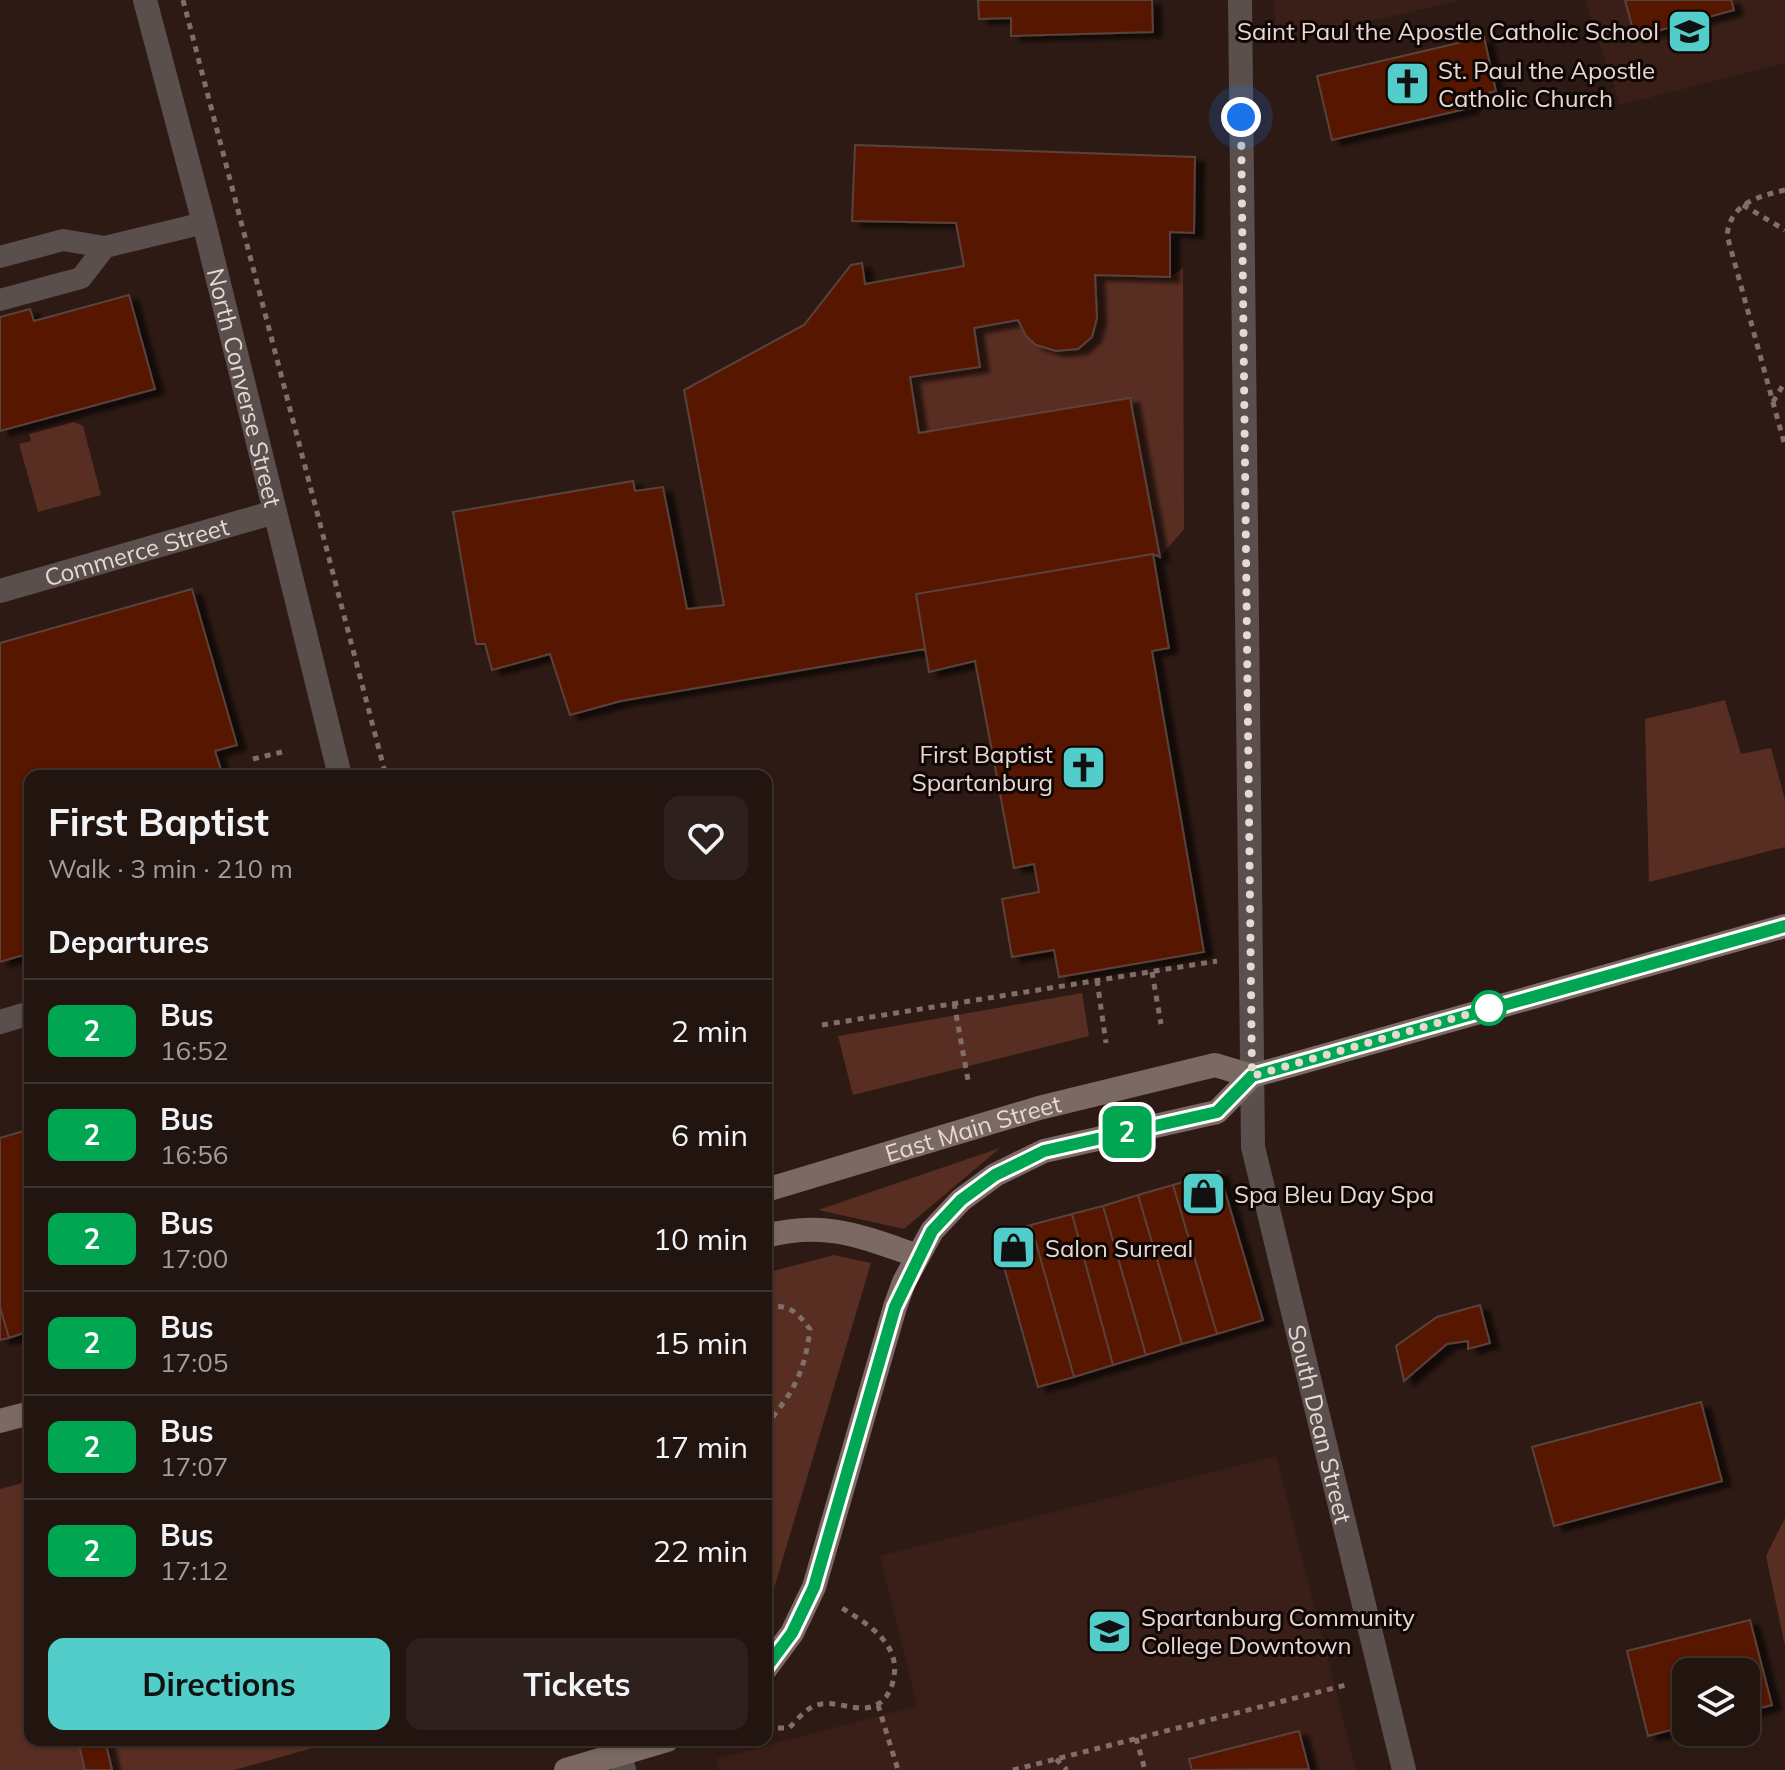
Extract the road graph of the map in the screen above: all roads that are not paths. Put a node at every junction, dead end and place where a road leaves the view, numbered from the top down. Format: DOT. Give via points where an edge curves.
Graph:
graph roads {
  1 [pos="145,0"];
  2 [pos="1240,0"];
  3 [pos="204,223"];
  4 [pos="105,247"];
  5 [pos="0,257"];
  6 [pos="0,300"];
  7 [pos="275,512"];
  8 [pos="0,591"];
  9 [pos="339,770"];
  10 [pos="1785,926"];
  11 [pos="24,1015"];
  12 [pos="0,1022"];
  13 [pos="1252,1076"];
  14 [pos="772,1188"];
  15 [pos="772,1234"];
  16 [pos="918,1256"];
  17 [pos="24,1415"];
  18 [pos="0,1421"];
  19 [pos="772,1660"];
  20 [pos="647,1746"];
  21 [pos="620,1754"];
  22 [pos="566,1770"];
  23 [pos="1404,1770"];
  1 -- 3 [label="street, North Converse Street"];
  2 -- 13 [label="street, South Dean Street"];
  3 -- 4 [label="lane"];
  3 -- 7 [label="street, North Converse Street"];
  4 -- 5 [label="lane" via="63,240"];
  4 -- 6 [label="lane" via="81,278"];
  7 -- 8 [label="street, Commerce Street"];
  7 -- 9 [label="street, North Converse Street"];
  10 -- 13 [label="street"];
  11 -- 12 [label="street"];
  13 -- 14 [label="street, East Main Street" via="1215,1065 1039,1108"];
  13 -- 16 [label="street" via="1217,1112 1044,1151 995,1175 961,1200 932,1231"];
  13 -- 23 [label="street, South Dean Street" via="1253,1147"];
  15 -- 16 [label="street" via="840,1229"];
  16 -- 19 [label="street" via="895,1307 814,1587"];
  17 -- 18 [label="street"];
  20 -- 21 [label="street"];
  21 -- 22 [label="street"];
}
